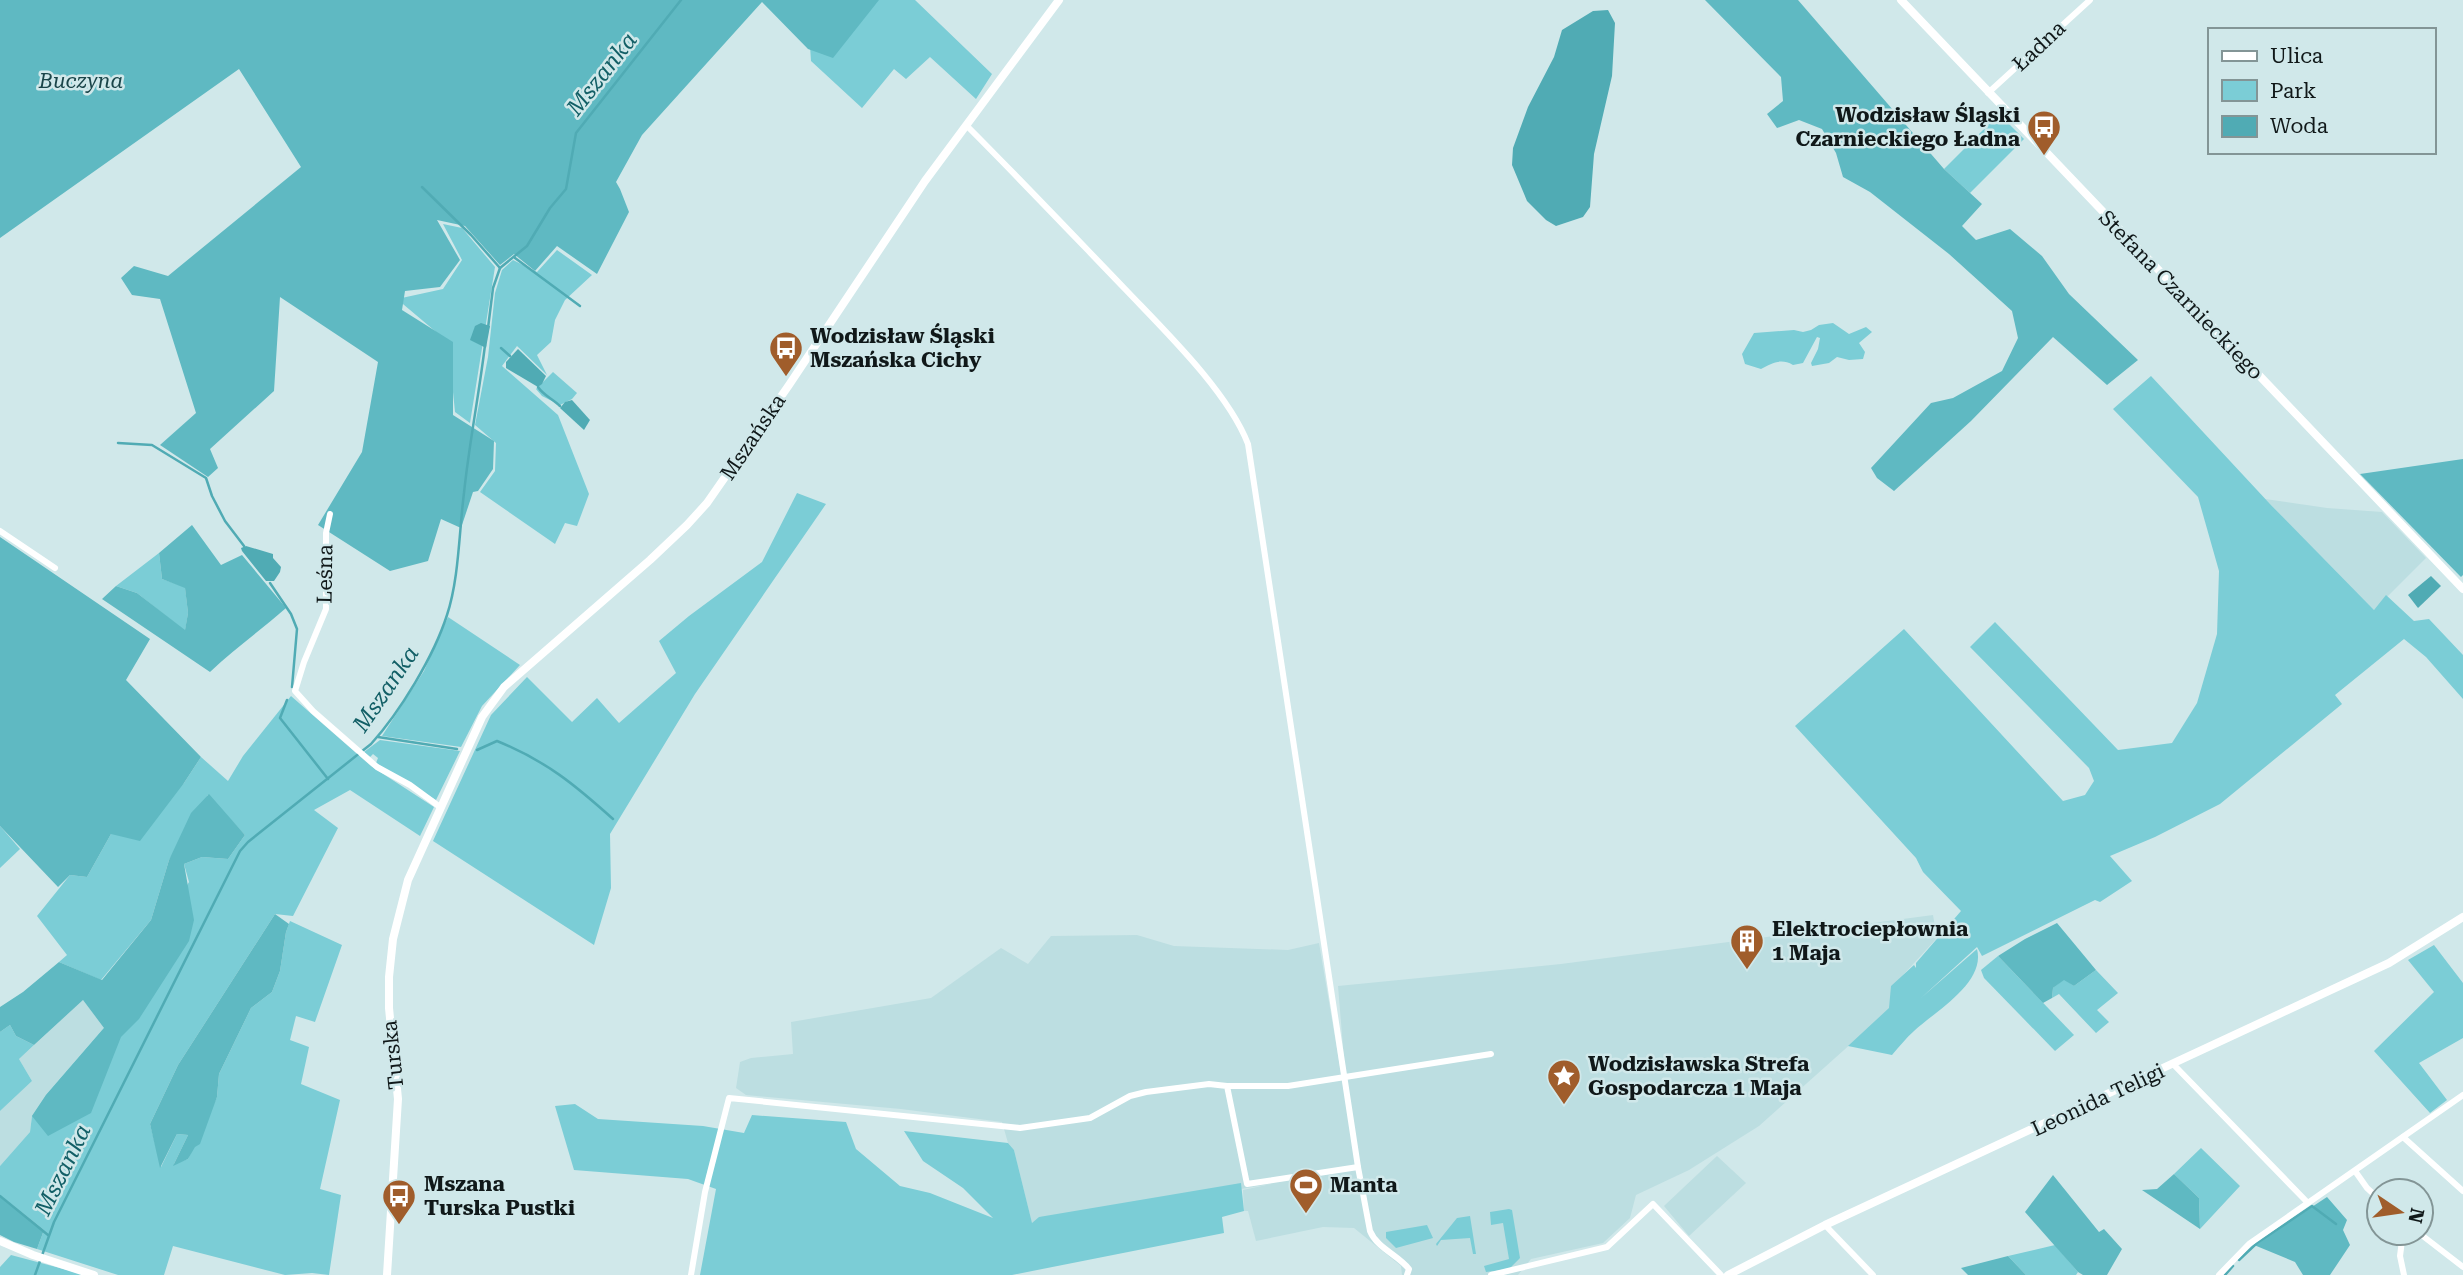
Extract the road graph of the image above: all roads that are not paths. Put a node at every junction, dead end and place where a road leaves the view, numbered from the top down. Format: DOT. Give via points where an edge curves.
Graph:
graph roads {
  1 [pos="1059,0"];
  2 [pos="1901,0"];
  3 [pos="2090,0"];
  4 [pos="1988,93"];
  5 [pos="966,125"];
  6 [pos="330,514"];
  7 [pos="0,531"];
  8 [pos="55,568"];
  9 [pos="2463,589"];
  10 [pos="440,807"];
  11 [pos="425,841"];
  12 [pos="2463,917"];
  13 [pos="1492,1054"];
  14 [pos="2174,1065"];
  15 [pos="1346,1077"];
  16 [pos="1227,1086"];
  17 [pos="2463,1095"];
  18 [pos="2403,1137"];
  19 [pos="1358,1167"];
  20 [pos="2355,1171"];
  21 [pos="2365,1185"];
  22 [pos="2463,1191"];
  23 [pos="2307,1202"];
  24 [pos="1825,1225"];
  25 [pos="0,1241"];
  26 [pos="2435,1245"];
  27 [pos="2401,1247"];
  28 [pos="2463,1267"];
  29 [pos="94,1275"];
  30 [pos="387,1275"];
  31 [pos="691,1275"];
  32 [pos="1407,1275"];
  33 [pos="1491,1275"];
  34 [pos="1721,1275"];
  35 [pos="1728,1275"];
  36 [pos="1873,1275"];
  37 [pos="2219,1275"];
  38 [pos="2404,1275"];
  1 -- 5 [label="street, Mszańska"];
  2 -- 4 [label="street, Stefana Czarnieckiego"];
  3 -- 4 [label="street, Ładna"];
  4 -- 9 [label="street, Stefana Czarnieckiego"];
  5 -- 10 [label="street, Mszańska" via="707,503 650,560 504,687 482,717"];
  5 -- 15 [label="street" via="1183,351 1243,430"];
  6 -- 10 [label="street, Leśna" via="326,609 295,691 377,767"];
  7 -- 8 [label="street"];
  10 -- 11 [label="street, Mszańska"];
  11 -- 30 [label="street, Turska" via="398,913 389,977 398,1098"];
  12 -- 14 [label="street, Leonida Teligi" via="2389,963"];
  13 -- 15 [label="street"];
  14 -- 23 [label="street"];
  14 -- 24 [label="street, Leonida Teligi"];
  15 -- 16 [label="street" via="1288,1086"];
  15 -- 19 [label="street"];
  16 -- 19 [label="street" via="1247,1184"];
  16 -- 31 [label="street" via="1146,1092 1090,1118 1020,1128 729,1098 705,1192"];
  17 -- 18 [label="street"];
  18 -- 20 [label="street"];
  18 -- 22 [label="street"];
  19 -- 32 [label="street" via="1373,1240 1401,1258 1409,1269"];
  20 -- 21 [label="street"];
  20 -- 23 [label="street"];
  23 -- 37 [label="street" via="2249,1244"];
  24 -- 35 [label="street, Leonida Teligi"];
  24 -- 36 [label="street"];
  25 -- 29 [label="street"];
  26 -- 28 [label="street"];
  27 -- 38 [label="street"];
  33 -- 34 [label="street" via="1607,1247 1653,1204"];
}
